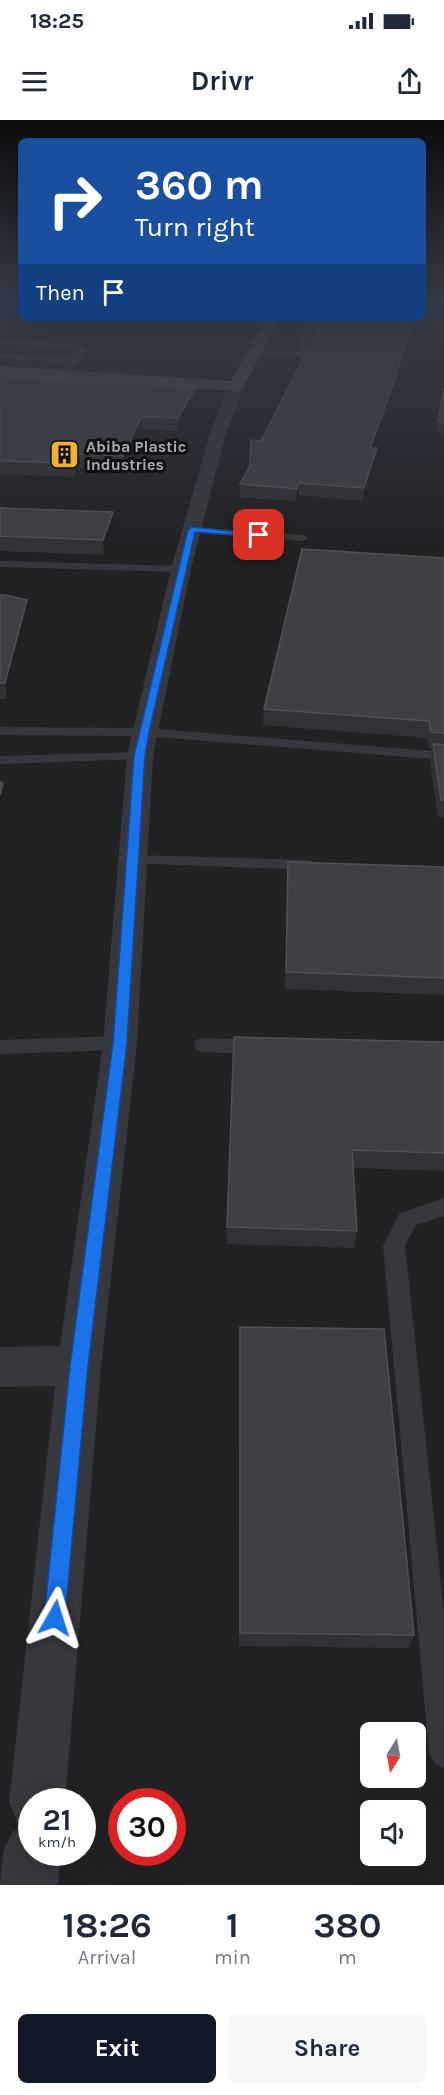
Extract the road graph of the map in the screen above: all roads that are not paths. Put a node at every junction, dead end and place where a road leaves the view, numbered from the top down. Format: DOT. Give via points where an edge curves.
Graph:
graph roads {
  1 [pos="210,384"];
  2 [pos="236,386"];
  3 [pos="192,530"];
  4 [pos="303,538"];
  5 [pos="0,564"];
  6 [pos="181,569"];
  7 [pos="0,731"];
  8 [pos="142,744"];
  9 [pos="444,756"];
  10 [pos="0,760"];
  11 [pos="133,860"];
  12 [pos="324,866"];
  13 [pos="120,1043"];
  14 [pos="203,1045"];
  15 [pos="0,1047"];
  16 [pos="272,1047"];
  17 [pos="444,1207"];
  18 [pos="79,1366"];
  19 [pos="0,1367"];
  20 [pos="444,1753"];
  21 [pos="38,1788"];
  22 [pos="31,1866"];
  23 [pos="29,1885"];
  1 -- 2 [label="main road"];
  2 -- 3 [label="street" via="217,437"];
  3 -- 4 [label="lane"];
  3 -- 6 [label="street"];
  5 -- 6 [label="lane"];
  6 -- 8 [label="street"];
  7 -- 8 [label="lane"];
  8 -- 9 [label="lane"];
  8 -- 10 [label="lane"];
  8 -- 11 [label="street"];
  11 -- 12 [label="lane"];
  11 -- 13 [label="street"];
  13 -- 15 [label="lane"];
  13 -- 18 [label="street"];
  14 -- 16 [label="lane"];
  17 -- 20 [label="lane" via="408,1219 394,1245"];
  18 -- 19 [label="street"];
  18 -- 21 [label="street"];
  22 -- 23 [label="street"];
}
